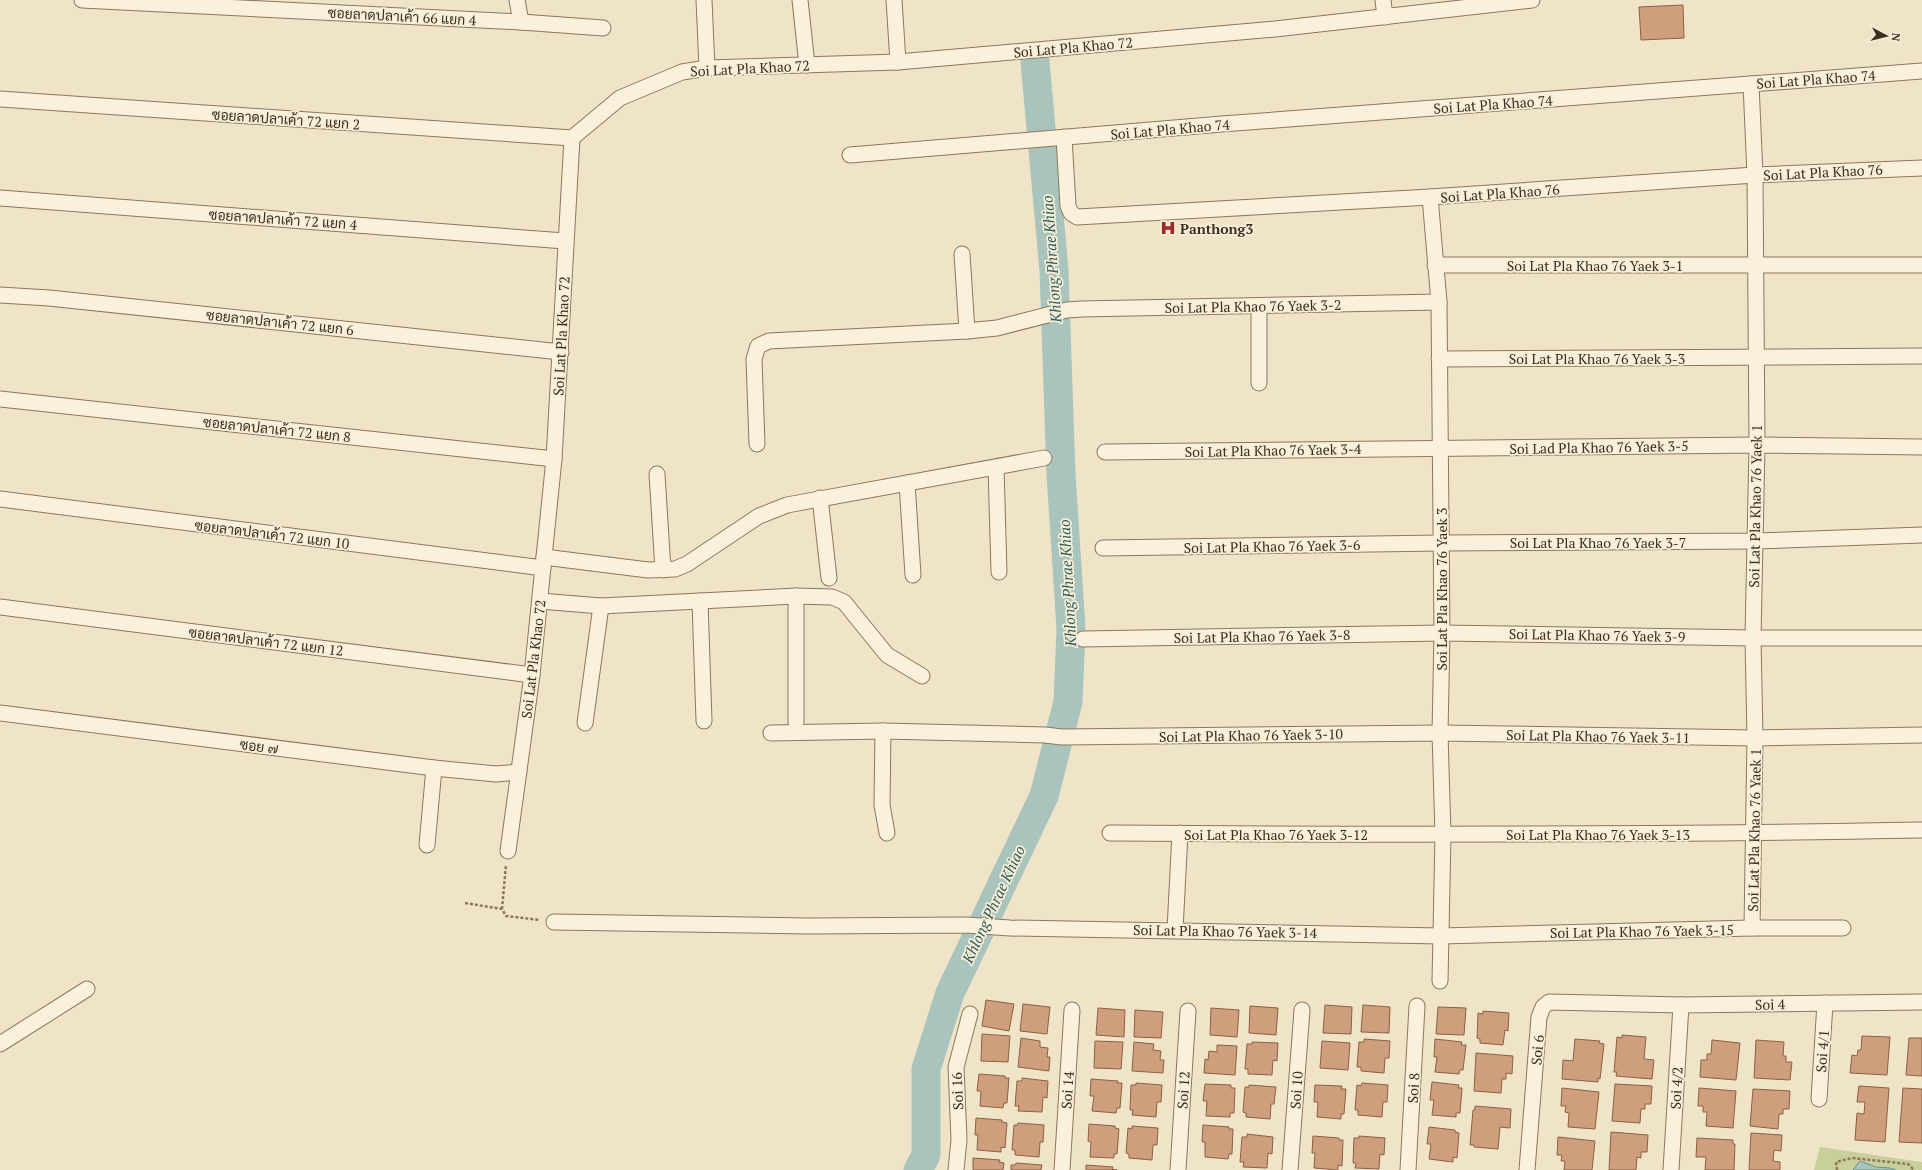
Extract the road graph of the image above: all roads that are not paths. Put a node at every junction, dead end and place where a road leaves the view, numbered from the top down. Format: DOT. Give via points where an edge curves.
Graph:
graph roads {
  1 [pos="82,0"];
  2 [pos="517,0"];
  3 [pos="704,0"];
  4 [pos="800,0"];
  5 [pos="894,0"];
  6 [pos="1383,0"];
  7 [pos="1532,0"];
  8 [pos="1385,17"];
  9 [pos="521,22"];
  10 [pos="603,28"];
  11 [pos="898,62"];
  12 [pos="807,65"];
  13 [pos="707,68"];
  14 [pos="1922,71"];
  15 [pos="1751,84"];
  16 [pos="0,99"];
  17 [pos="1064,137"];
  18 [pos="572,138"];
  19 [pos="850,155"];
  20 [pos="1922,168"];
  21 [pos="1755,176"];
  22 [pos="1430,197"];
  23 [pos="0,198"];
  24 [pos="565,241"];
  25 [pos="962,254"];
  26 [pos="1435,265"];
  27 [pos="1922,265"];
  28 [pos="1754,266"];
  29 [pos="0,295"];
  30 [pos="1439,302"];
  31 [pos="1259,306"];
  32 [pos="967,331"];
  33 [pos="560,352"];
  34 [pos="1922,356"];
  35 [pos="1756,358"];
  36 [pos="1439,359"];
  37 [pos="1259,383"];
  38 [pos="0,399"];
  39 [pos="757,444"];
  40 [pos="1757,445"];
  41 [pos="1922,447"];
  42 [pos="1440,449"];
  43 [pos="1105,452"];
  44 [pos="1044,458"];
  45 [pos="554,459"];
  46 [pos="996,467"];
  47 [pos="657,474"];
  48 [pos="907,483"];
  49 [pos="820,498"];
  50 [pos="0,499"];
  51 [pos="1922,535"];
  52 [pos="1756,541"];
  53 [pos="1440,543"];
  54 [pos="1103,548"];
  55 [pos="544,563"];
  56 [pos="663,570"];
  57 [pos="999,572"];
  58 [pos="913,575"];
  59 [pos="829,578"];
  60 [pos="796,596"];
  61 [pos="540,601"];
  62 [pos="700,601"];
  63 [pos="601,606"];
  64 [pos="0,607"];
  65 [pos="1442,632"];
  66 [pos="1753,638"];
  67 [pos="1922,638"];
  68 [pos="1083,639"];
  69 [pos="532,675"];
  70 [pos="922,676"];
  71 [pos="0,713"];
  72 [pos="704,721"];
  73 [pos="796,722"];
  74 [pos="585,724"];
  75 [pos="883,731"];
  76 [pos="771,733"];
  77 [pos="1440,733"];
  78 [pos="1922,735"];
  79 [pos="1755,738"];
  80 [pos="434,768"];
  81 [pos="519,772"];
  82 [pos="1922,830"];
  83 [pos="1110,833"];
  84 [pos="1753,833"];
  85 [pos="887,834"];
  86 [pos="1180,834"];
  87 [pos="1443,834"];
  88 [pos="427,845"];
  89 [pos="508,851"];
  90 [pos="554,922"];
  91 [pos="1752,928"];
  92 [pos="1843,928"];
  93 [pos="1175,930"];
  94 [pos="1441,936"];
  95 [pos="1440,981"];
  96 [pos="87,989"];
  97 [pos="1922,1002"];
  98 [pos="1618,1003"];
  99 [pos="1825,1003"];
  100 [pos="1681,1005"];
  101 [pos="1417,1006"];
  102 [pos="1072,1010"];
  103 [pos="1302,1010"];
  104 [pos="1188,1011"];
  105 [pos="970,1014"];
  106 [pos="0,1044"];
  107 [pos="1819,1099"];
  108 [pos="956,1170"];
  109 [pos="1062,1170"];
  110 [pos="1178,1170"];
  111 [pos="1290,1170"];
  112 [pos="1408,1170"];
  113 [pos="1527,1170"];
  114 [pos="1671,1170"];
  1 -- 9 [label="street, ซอยลาดปลาเค้า 66 แยก 4"];
  2 -- 9 [label="street"];
  3 -- 13 [label="street"];
  4 -- 12 [label="street"];
  5 -- 11 [label="street"];
  6 -- 8 [label="street"];
  7 -- 8 [label="street, Soi Lat Pla Khao 72"];
  8 -- 11 [label="street, Soi Lat Pla Khao 72"];
  9 -- 10 [label="street, ซอยลาดปลาเค้า 66 แยก 4"];
  11 -- 12 [label="street, Soi Lat Pla Khao 72"];
  12 -- 13 [label="street, Soi Lat Pla Khao 72"];
  13 -- 18 [label="street, Soi Lat Pla Khao 72" via="682,72 620,98"];
  14 -- 15 [label="street, Soi Lat Pla Khao 74"];
  15 -- 17 [label="street, Soi Lat Pla Khao 74"];
  15 -- 21 [label="street, Soi Lat Pla Khao 76 Yaek 1"];
  16 -- 18 [label="street, ซอยลาดปลาเค้า 72 แยก 2"];
  17 -- 19 [label="street, Soi Lat Pla Khao 74"];
  17 -- 22 [label="street, Soi Lat Pla Khao 76" via="1068,206 1077,217"];
  18 -- 24 [label="street, Soi Lat Pla Khao 72"];
  20 -- 21 [label="street, Soi Lat Pla Khao 76"];
  21 -- 22 [label="street, Soi Lat Pla Khao 76"];
  21 -- 28 [label="street, Soi Lat Pla Khao 76 Yaek 1"];
  22 -- 26 [label="street, Soi Lat Pla Khao 76 Yaek 3"];
  23 -- 24 [label="street, ซอยลาดปลาเค้า 72 แยก 4"];
  24 -- 33 [label="street, Soi Lat Pla Khao 72"];
  25 -- 32 [label="street"];
  26 -- 28 [label="street, Soi Lat Pla Khao 76 Yaek 3-1"];
  26 -- 30 [label="street, Soi Lat Pla Khao 76 Yaek 3"];
  27 -- 28 [label="street, Soi Lat Pla Khao 76 Yaek 3-1"];
  28 -- 35 [label="street, Soi Lat Pla Khao 76 Yaek 1"];
  29 -- 33 [label="street, ซอยลาดปลาเค้า 72 แยก 6"];
  30 -- 31 [label="street, Soi Lat Pla Khao 76 Yaek 3-2"];
  30 -- 36 [label="street, Soi Lat Pla Khao 76 Yaek 3"];
  31 -- 32 [label="street, Soi Lat Pla Khao 76 Yaek 3-2" via="1067,310 997,328"];
  31 -- 37 [label="street"];
  32 -- 39 [label="street, Soi Lat Pla Khao 76 Yaek 3-2" via="769,341 758,346 754,359"];
  33 -- 45 [label="street, Soi Lat Pla Khao 72"];
  34 -- 35 [label="street, Soi Lat Pla Khao 76 Yaek 3-3"];
  35 -- 36 [label="street, Soi Lat Pla Khao 76 Yaek 3-3"];
  35 -- 40 [label="street, Soi Lat Pla Khao 76 Yaek 1"];
  36 -- 42 [label="street, Soi Lat Pla Khao 76 Yaek 3"];
  38 -- 45 [label="street, ซอยลาดปลาเค้า 72 แยก 8"];
  40 -- 41 [label="street, Soi Lad Pla Khao 76 Yaek 3-5"];
  40 -- 42 [label="street, Soi Lad Pla Khao 76 Yaek 3-5"];
  40 -- 52 [label="street, Soi Lat Pla Khao 76 Yaek 1"];
  42 -- 43 [label="street, Soi Lat Pla Khao 76 Yaek 3-4"];
  42 -- 53 [label="street, Soi Lat Pla Khao 76 Yaek 3"];
  44 -- 46 [label="street, ซอยลาดปลาเค้า 72 แยก 10"];
  45 -- 55 [label="street, Soi Lat Pla Khao 72"];
  46 -- 48 [label="street, ซอยลาดปลาเค้า 72 แยก 10"];
  46 -- 57 [label="street"];
  47 -- 56 [label="street"];
  48 -- 49 [label="street, ซอยลาดปลาเค้า 72 แยก 10"];
  48 -- 58 [label="street"];
  49 -- 56 [label="street, ซอยลาดปลาเค้า 72 แยก 10" via="772,510 687,564"];
  49 -- 59 [label="street"];
  50 -- 55 [label="street, ซอยลาดปลาเค้า 72 แยก 10"];
  51 -- 52 [label="street, Soi Lat Pla Khao 76 Yaek 3-7"];
  52 -- 53 [label="street, Soi Lat Pla Khao 76 Yaek 3-7"];
  52 -- 66 [label="street, Soi Lat Pla Khao 76 Yaek 1"];
  53 -- 54 [label="street, Soi Lat Pla Khao 76 Yaek 3-6"];
  53 -- 65 [label="street, Soi Lat Pla Khao 76 Yaek 3"];
  55 -- 56 [label="street, ซอยลาดปลาเค้า 72 แยก 10"];
  55 -- 61 [label="street, Soi Lat Pla Khao 72"];
  60 -- 62 [label="street"];
  60 -- 70 [label="street" via="832,597 844,602 887,655"];
  60 -- 73 [label="street"];
  61 -- 63 [label="street"];
  61 -- 69 [label="street, Soi Lat Pla Khao 72"];
  62 -- 63 [label="street"];
  62 -- 72 [label="street"];
  63 -- 74 [label="street"];
  64 -- 69 [label="street, ซอยลาดปลาเค้า 72 แยก 12"];
  65 -- 66 [label="street, Soi Lat Pla Khao 76 Yaek 3-9"];
  65 -- 68 [label="street, Soi Lat Pla Khao 76 Yaek 3-8"];
  65 -- 77 [label="street, Soi Lat Pla Khao 76 Yaek 3"];
  66 -- 67 [label="street, Soi Lat Pla Khao 76 Yaek 3-9"];
  66 -- 79 [label="street, Soi Lat Pla Khao 76 Yaek 1"];
  69 -- 81 [label="street, Soi Lat Pla Khao 72"];
  71 -- 80 [label="street, ซอย ๗"];
  75 -- 76 [label="street, Soi Lat Pla Khao 76 Yaek 3-10"];
  75 -- 77 [label="street, Soi Lat Pla Khao 76 Yaek 3-10" via="1062,737"];
  75 -- 85 [label="street" via="882,805"];
  77 -- 79 [label="street, Soi Lat Pla Khao 76 Yaek 3-11"];
  77 -- 87 [label="street, Soi Lat Pla Khao 76 Yaek 3"];
  78 -- 79 [label="street, Soi Lat Pla Khao 76 Yaek 3-11"];
  79 -- 84 [label="street, Soi Lat Pla Khao 76 Yaek 1"];
  80 -- 81 [label="street, ซอย ๗" via="496,774"];
  80 -- 88 [label="street"];
  81 -- 89 [label="street, Soi Lat Pla Khao 72"];
  82 -- 84 [label="street, Soi Lat Pla Khao 76 Yaek 3-13"];
  83 -- 86 [label="street, Soi Lat Pla Khao 76 Yaek 3-12"];
  84 -- 87 [label="street, Soi Lat Pla Khao 76 Yaek 3-13"];
  84 -- 91 [label="street, Soi Lat Pla Khao 76 Yaek 1"];
  86 -- 87 [label="street, Soi Lat Pla Khao 76 Yaek 3-12"];
  86 -- 93 [label="street"];
  87 -- 94 [label="street, Soi Lat Pla Khao 76 Yaek 3"];
  90 -- 93 [label="street, Soi Lat Pla Khao 76 Yaek 3-14" via="822,926 966,925"];
  91 -- 92 [label="street, Soi Lat Pla Khao 76 Yaek 3-15"];
  91 -- 94 [label="street, Soi Lat Pla Khao 76 Yaek 3-15"];
  93 -- 94 [label="street, Soi Lat Pla Khao 76 Yaek 3-14"];
  94 -- 95 [label="street, Soi Lat Pla Khao 76 Yaek 3"];
  96 -- 106 [label="street"];
  97 -- 99 [label="street, Soi 4"];
  98 -- 100 [label="street, Soi 4"];
  98 -- 113 [label="street, Soi 6" via="1556,1001 1549,1002 1543,1007 1539,1016"];
  99 -- 100 [label="street, Soi 4"];
  99 -- 107 [label="street, Soi 4/1"];
  100 -- 114 [label="street, Soi 4/2"];
  101 -- 112 [label="street, Soi 8"];
  102 -- 109 [label="street, Soi 14"];
  103 -- 111 [label="street, Soi 10"];
  104 -- 110 [label="street, Soi 12"];
  105 -- 108 [label="street, Soi 16" via="956,1068 959,1140"];
}
